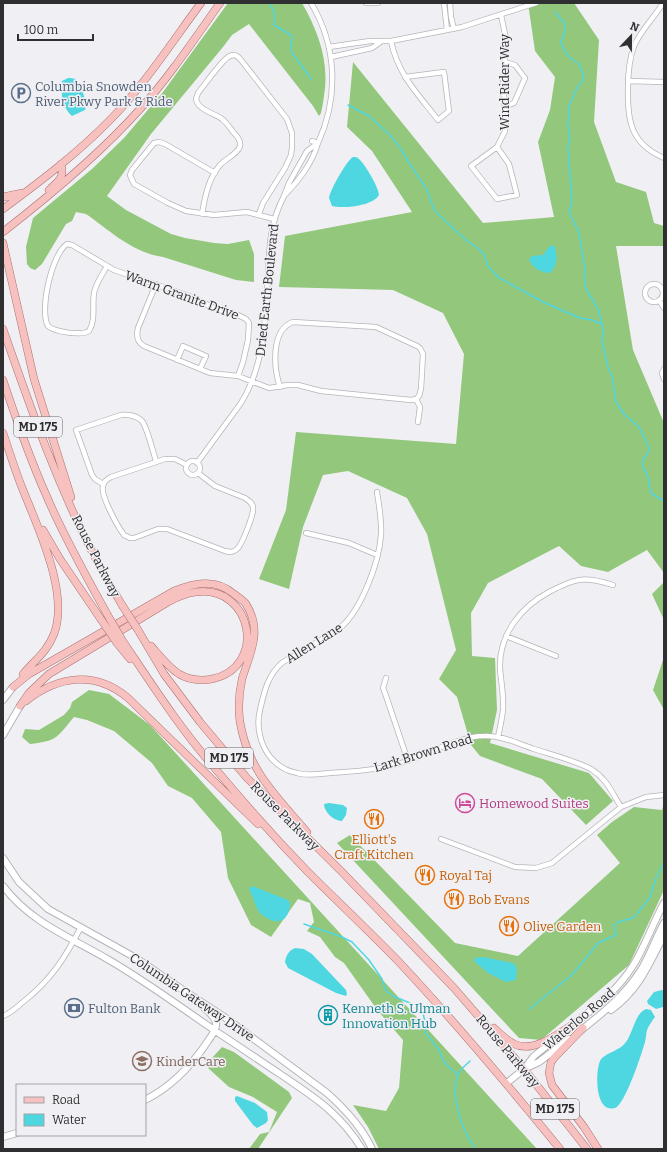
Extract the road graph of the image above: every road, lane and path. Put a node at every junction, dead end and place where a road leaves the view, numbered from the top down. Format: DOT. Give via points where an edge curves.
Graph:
graph roads {
  1 [pos="201,3"];
  2 [pos="220,3"];
  3 [pos="311,3"];
  4 [pos="366,3"];
  5 [pos="378,3"];
  6 [pos="444,3"];
  7 [pos="450,3"];
  8 [pos="536,3"];
  9 [pos="662,3"];
  10 [pos="501,15"];
  11 [pos="454,29"];
  12 [pos="447,30"];
  13 [pos="382,41"];
  14 [pos="391,41"];
  15 [pos="329,47"];
  16 [pos="331,57"];
  17 [pos="505,62"];
  18 [pos="405,77"];
  19 [pos="628,81"];
  20 [pos="664,82"];
  21 [pos="504,107"];
  22 [pos="312,141"];
  23 [pos="318,143"];
  24 [pos="497,147"];
  25 [pos="664,158"];
  26 [pos="61,164"];
  27 [pos="296,168"];
  28 [pos="215,173"];
  29 [pos="304,173"];
  30 [pos="26,192"];
  31 [pos="284,196"];
  32 [pos="3,197"];
  33 [pos="3,208"];
  34 [pos="202,214"];
  35 [pos="259,214"];
  36 [pos="274,219"];
  37 [pos="16,222"];
  38 [pos="3,232"];
  39 [pos="3,243"];
  40 [pos="107,266"];
  41 [pos="156,284"];
  42 [pos="659,300"];
  43 [pos="664,308"];
  44 [pos="3,329"];
  45 [pos="177,360"];
  46 [pos="200,370"];
  47 [pos="664,370"];
  48 [pos="238,376"];
  49 [pos="664,379"];
  50 [pos="3,380"];
  51 [pos="252,382"];
  52 [pos="280,387"];
  53 [pos="416,399"];
  54 [pos="418,422"];
  55 [pos="3,432"];
  56 [pos="156,461"];
  57 [pos="197,463"];
  58 [pos="187,465"];
  59 [pos="198,472"];
  60 [pos="103,484"];
  61 [pos="377,492"];
  62 [pos="27,500"];
  63 [pos="79,524"];
  64 [pos="306,533"];
  65 [pos="377,555"];
  66 [pos="613,585"];
  67 [pos="138,630"];
  68 [pos="506,636"];
  69 [pos="120,642"];
  70 [pos="556,656"];
  71 [pos="386,678"];
  72 [pos="13,687"];
  73 [pos="3,700"];
  74 [pos="20,706"];
  75 [pos="3,735"];
  76 [pos="498,737"];
  77 [pos="408,761"];
  78 [pos="300,774"];
  79 [pos="664,795"];
  80 [pos="621,807"];
  81 [pos="441,839"];
  82 [pos="3,858"];
  83 [pos="340,870"];
  84 [pos="308,871"];
  85 [pos="3,886"];
  86 [pos="663,906"];
  87 [pos="664,923"];
  88 [pos="81,927"];
  89 [pos="664,935"];
  90 [pos="74,941"];
  91 [pos="186,992"];
  92 [pos="3,1016"];
  93 [pos="479,1016"];
  94 [pos="577,1022"];
  95 [pos="591,1022"];
  96 [pos="583,1028"];
  97 [pos="215,1031"];
  98 [pos="524,1069"];
  99 [pos="507,1083"];
  100 [pos="146,1099"];
  101 [pos="16,1134"];
  102 [pos="3,1137"];
  103 [pos="362,1149"];
  104 [pos="372,1149"];
  105 [pos="560,1149"];
  106 [pos="586,1149"];
  107 [pos="598,1149"];
  1 -- 26 [label="main road" via="131,97 111,119"];
  2 -- 37 [label="main road" via="165,78 122,129 69,179"];
  3 -- 15 [label="street, Dried Earth Boulevard"];
  4 -- 5 [label="street"];
  6 -- 12 [label="street"];
  7 -- 11 [label="street"];
  8 -- 10 [label="street"];
  9 -- 19 [label="street" via="634,46"];
  10 -- 11 [label="street"];
  10 -- 17 [label="street, Wind Rider Way" via="506,39"];
  11 -- 12 [label="street"];
  12 -- 14 [label="street"];
  13 -- 14 [label="street"];
  13 -- 15 [label="street"];
  13 -- 16 [label="street" via="372,48"];
  14 -- 18 [label="street" via="396,61"];
  15 -- 16 [label="street, Dried Earth Boulevard"];
  16 -- 23 [label="street, Dried Earth Boulevard" via="332,99"];
  17 -- 21 [label="street, Wind Rider Way"];
  17 -- 21 [label="street" via="515,65 526,78 514,103"];
  18 -- 18 [label="street" via="438,120 449,111 444,72"];
  19 -- 20 [label="street"];
  19 -- 25 [label="street" via="628,106 632,129 645,146"];
  21 -- 24 [label="street, Wind Rider Way" via="506,126"];
  22 -- 23 [label="street"];
  23 -- 27 [label="street, Dried Earth Boulevard" via="307,151"];
  23 -- 29 [label="street, Dried Earth Boulevard" via="315,155"];
  24 -- 24 [label="street, Wind Rider Way" via="471,166 497,199 517,195 509,164"];
  26 -- 30 [label="main road"];
  26 -- 37 [label="main road" via="63,174 59,180"];
  27 -- 29 [label="street"];
  27 -- 31 [label="street, Dried Earth Boulevard"];
  28 -- 34 [label="street" via="206,192"];
  28 -- 34 [label="street" via="159,142 154,143 130,175 134,184 168,203 186,211"];
  28 -- 35 [label="street" via="220,165 238,150 240,141 227,124 198,105 196,99 224,60 233,55 241,60 286,119 292,133 291,155"];
  29 -- 31 [label="street, Dried Earth Boulevard"];
  30 -- 32 [label="main road"];
  30 -- 33 [label="main road"];
  31 -- 36 [label="street, Dried Earth Boulevard"];
  34 -- 35 [label="street"];
  35 -- 36 [label="street"];
  36 -- 51 [label="street, Dried Earth Boulevard" via="263,340"];
  37 -- 38 [label="main road"];
  39 -- 63 [label="main road" via="34,378"];
  40 -- 40 [label="street, Warm Granite Drive" via="72,245 65,246 49,280 46,316 48,326 81,334 89,331 92,325 94,293"];
  40 -- 41 [label="street, Warm Granite Drive"];
  41 -- 45 [label="street" via="138,328 137,338 144,346"];
  41 -- 48 [label="street, Warm Granite Drive" via="246,319 249,324 248,340"];
  42 -- 43 [label="street"];
  44 -- 63 [label="main road, Rouse Parkway / MD 175" via="40,430"];
  45 -- 46 [label="street"];
  45 -- 46 [label="street" via="183,346 189,348 206,356"];
  46 -- 48 [label="street"];
  47 -- 49 [label="street"];
  48 -- 51 [label="street"];
  50 -- 69 [label="main road, Rouse Parkway / MD 175, bridge" via="47,497"];
  51 -- 52 [label="street" via="269,388"];
  51 -- 57 [label="street, Dried Earth Boulevard" via="235,413"];
  52 -- 53 [label="street" via="296,385 321,391"];
  52 -- 53 [label="street" via="276,370 276,352 286,324 297,321 370,326 418,346 422,351 421,390"];
  53 -- 54 [label="street" via="420,407"];
  55 -- 62 [label="main road"];
  56 -- 58 [label="street" via="168,458"];
  56 -- 60 [label="street" via="111,477"];
  56 -- 60 [label="street" via="144,424 128,414 76,430 92,475"];
  57 -- 58 [label="street" via="191,462"];
  57 -- 59 [label="street"];
  58 -- 59 [label="street" via="188,474 194,475"];
  59 -- 60 [label="street" via="215,486 245,498 253,506 253,513 236,550 225,551 167,529 158,529 134,538 127,537 104,495"];
  61 -- 65 [label="street, Allen Lane" via="381,527"];
  62 -- 69 [label="main road, bridge" via="60,559 100,618"];
  62 -- 72 [label="main road" via="52,569 58,595 58,616 50,644"];
  63 -- 67 [label="main road, Rouse Parkway / MD 175, bridge" via="99,565"];
  64 -- 65 [label="street" via="349,543"];
  65 -- 78 [label="street, Allen Lane" via="366,587 346,623 283,662 269,679 258,718 262,741 268,755 279,766"];
  66 -- 68 [label="street" via="591,579 567,583 525,608"];
  67 -- 74 [label="main road" via="173,670 187,678 200,680 217,678 230,671 240,660 248,640 246,623 232,603 221,595 203,591 189,593 168,602 49,674 29,693"];
  67 -- 83 [label="main road, Rouse Parkway / MD 175" via="164,674 224,751 247,778"];
  68 -- 70 [label="street"];
  68 -- 76 [label="street" via="500,660 503,704"];
  69 -- 84 [label="main road, Rouse Parkway / MD 175" via="212,765"];
  71 -- 77 [label="street" via="383,688"];
  72 -- 73 [label="street"];
  72 -- 83 [label="main road" via="29,674 174,591 206,583 217,584 231,591 245,603 252,618 255,634 242,680 239,703 240,721 250,758 265,783"];
  74 -- 75 [label="street"];
  74 -- 84 [label="main road" via="44,689 62,682 95,680 114,688 128,698"];
  76 -- 77 [label="street, Lark Brown Road" via="467,738"];
  76 -- 80 [label="street, Lark Brown Road" via="584,765 605,781"];
  77 -- 78 [label="street, Lark Brown Road" via="380,769"];
  79 -- 80 [label="street" via="646,797"];
  80 -- 81 [label="street" via="552,863 536,868 515,867"];
  82 -- 88 [label="street, Columbia Gateway Drive" via="19,882 33,896"];
  83 -- 93 [label="main road, Rouse Parkway / MD 175"];
  84 -- 99 [label="main road, Rouse Parkway / MD 175" via="398,962"];
  85 -- 90 [label="street, Columbia Gateway Drive" via="29,914"];
  86 -- 94 [label="street, Waterloo Road" via="637,959 623,980 599,1005"];
  87 -- 95 [label="street, Waterloo Road" via="634,981"];
  88 -- 90 [label="street"];
  88 -- 91 [label="street, Columbia Gateway Drive" via="136,958"];
  89 -- 95 [label="street" via="634,989 622,1002"];
  90 -- 92 [label="street" via="62,963 47,981"];
  90 -- 97 [label="street, Columbia Gateway Drive" via="128,971"];
  91 -- 97 [label="street" via="214,1018"];
  91 -- 104 [label="street, Columbia Gateway Drive" via="228,1019 327,1093 358,1126"];
  93 -- 94 [label="main road" via="514,1044 529,1047 540,1044"];
  93 -- 98 [label="main road, Rouse Parkway / MD 175"];
  94 -- 98 [label="street, Waterloo Road" via="534,1056"];
  95 -- 96 [label="street, Waterloo Road"];
  96 -- 98 [label="street, Waterloo Road" via="539,1062"];
  96 -- 107 [label="main road" via="554,1058 549,1073 552,1086"];
  97 -- 100 [label="street, Columbia Gateway Drive" via="178,1078"];
  97 -- 103 [label="street, Columbia Gateway Drive" via="321,1102 341,1121"];
  98 -- 99 [label="street, Waterloo Road"];
  98 -- 106 [label="main road, Rouse Parkway / MD 175"];
  99 -- 105 [label="main road, Rouse Parkway / MD 175"];
  101 -- 102 [label="street"];
}
